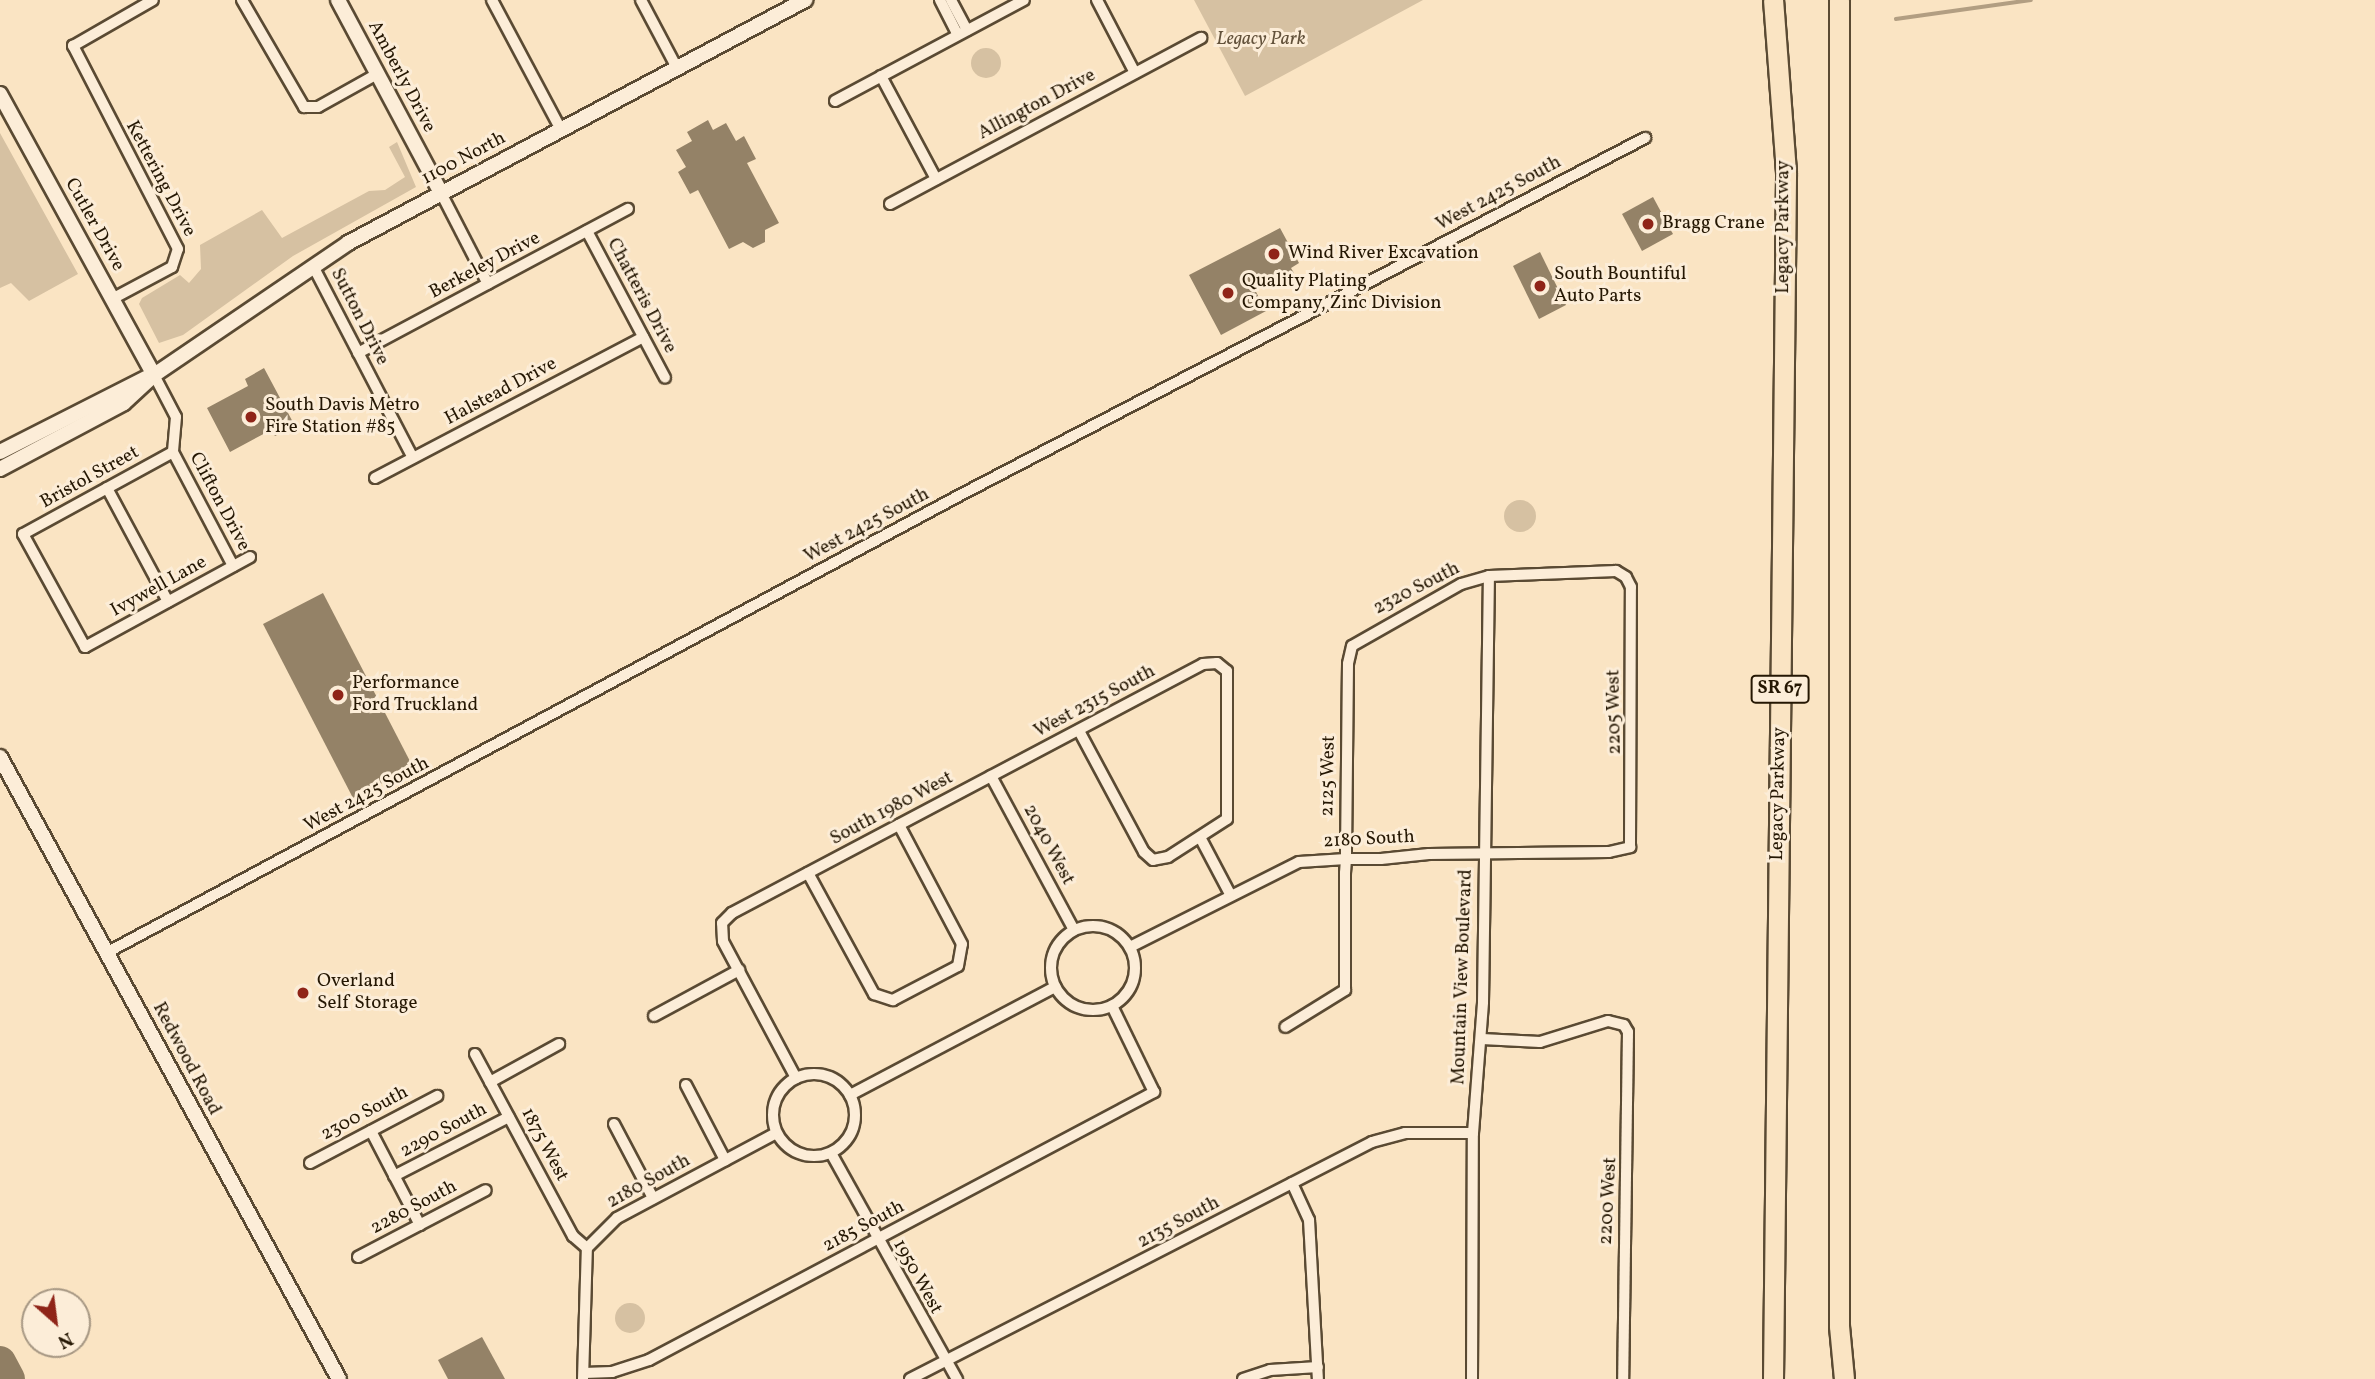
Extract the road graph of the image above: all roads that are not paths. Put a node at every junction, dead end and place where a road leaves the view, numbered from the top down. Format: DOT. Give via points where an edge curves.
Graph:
graph roads {
  1 [pos="153,0"];
  2 [pos="242,0"];
  3 [pos="338,0"];
  4 [pos="492,0"];
  5 [pos="641,0"];
  6 [pos="940,0"];
  7 [pos="951,0"];
  8 [pos="1024,0"];
  9 [pos="1097,0"];
  10 [pos="1773,0"];
  11 [pos="1839,0"];
  12 [pos="796,2"];
  13 [pos="963,33"];
  14 [pos="1201,38"];
  15 [pos="677,68"];
  16 [pos="1135,73"];
  17 [pos="377,74"];
  18 [pos="881,76"];
  19 [pos="0,94"];
  20 [pos="835,101"];
  21 [pos="561,130"];
  22 [pos="1645,138"];
  23 [pos="936,179"];
  24 [pos="441,193"];
  25 [pos="890,204"];
  26 [pos="628,209"];
  27 [pos="587,231"];
  28 [pos="313,266"];
  29 [pos="488,284"];
  30 [pos="112,299"];
  31 [pos="643,337"];
  32 [pos="358,353"];
  33 [pos="154,375"];
  34 [pos="665,378"];
  35 [pos="0,452"];
  36 [pos="173,452"];
  37 [pos="413,458"];
  38 [pos="0,469"];
  39 [pos="375,478"];
  40 [pos="107,488"];
  41 [pos="250,557"];
  42 [pos="233,566"];
  43 [pos="1489,576"];
  44 [pos="1626,577"];
  45 [pos="168,602"];
  46 [pos="1352,646"];
  47 [pos="85,647"];
  48 [pos="1079,730"];
  49 [pos="0,757"];
  50 [pos="991,776"];
  51 [pos="899,825"];
  52 [pos="1201,839"];
  53 [pos="1630,846"];
  54 [pos="1484,852"];
  55 [pos="1346,859"];
  56 [pos="808,873"];
  57 [pos="1231,896"];
  58 [pos="1074,930"];
  59 [pos="1130,947"];
  60 [pos="108,952"];
  61 [pos="739,970"];
  62 [pos="1055,988"];
  63 [pos="1112,1006"];
  64 [pos="654,1016"];
  65 [pos="1285,1027"];
  66 [pos="1482,1039"];
  67 [pos="559,1044"];
  68 [pos="475,1054"];
  69 [pos="796,1078"];
  70 [pos="490,1082"];
  71 [pos="686,1085"];
  72 [pos="850,1095"];
  73 [pos="437,1096"];
  74 [pos="509,1116"];
  75 [pos="614,1124"];
  76 [pos="370,1131"];
  77 [pos="776,1133"];
  78 [pos="1473,1133"];
  79 [pos="831,1153"];
  80 [pos="725,1160"];
  81 [pos="310,1163"];
  82 [pos="394,1177"];
  83 [pos="1292,1183"];
  84 [pos="486,1190"];
  85 [pos="653,1198"];
  86 [pos="420,1224"];
  87 [pos="877,1240"];
  88 [pos="587,1248"];
  89 [pos="358,1257"];
  90 [pos="944,1361"];
  91 [pos="1318,1373"];
  92 [pos="583,1376"];
  93 [pos="339,1379"];
  94 [pos="910,1379"];
  95 [pos="957,1379"];
  96 [pos="1243,1379"];
  97 [pos="1472,1379"];
  98 [pos="1623,1379"];
  99 [pos="1773,1379"];
  100 [pos="1844,1379"];
  1 -- 30 [label="street, Kettering Drive" via="73,46 178,249 172,267"];
  2 -- 17 [label="street" via="304,107 318,107"];
  3 -- 17 [label="street, Amberly Drive"];
  4 -- 21 [label="street"];
  5 -- 15 [label="street"];
  6 -- 13 [label="street"];
  7 -- 13 [label="street"];
  8 -- 13 [label="street"];
  9 -- 16 [label="street"];
  10 -- 99 [label="highway, Legacy Parkway / SR 67" via="1786,172"];
  11 -- 100 [label="highway" via="1839,1326"];
  12 -- 15 [label="street, 1100 North"];
  13 -- 18 [label="street"];
  14 -- 16 [label="street, Allington Drive"];
  15 -- 21 [label="street, 1100 North"];
  16 -- 23 [label="street, Allington Drive"];
  17 -- 24 [label="street, Amberly Drive"];
  18 -- 20 [label="street"];
  18 -- 23 [label="street"];
  19 -- 30 [label="street, Cutler Drive"];
  21 -- 24 [label="street, 1100 North"];
  22 -- 60 [label="street, West 2425 South" via="966,492"];
  23 -- 25 [label="street, Allington Drive"];
  24 -- 28 [label="street, 1100 North"];
  24 -- 29 [label="street, Amberly Drive"];
  26 -- 27 [label="street, Berkeley Drive"];
  27 -- 29 [label="street, Berkeley Drive"];
  27 -- 31 [label="street, Chatteris Drive"];
  28 -- 32 [label="street, Sutton Drive"];
  28 -- 33 [label="street, 1100 North"];
  29 -- 32 [label="street, Berkeley Drive"];
  30 -- 33 [label="street, Cutler Drive"];
  31 -- 34 [label="street, Chatteris Drive"];
  31 -- 37 [label="street, Halstead Drive"];
  32 -- 37 [label="street, Sutton Drive"];
  33 -- 35 [label="street, 1100 North" via="116,389"];
  33 -- 36 [label="street, Clifton Drive" via="176,417"];
  33 -- 38 [label="street, 1100 North" via="124,402"];
  36 -- 40 [label="street, Bristol Street"];
  36 -- 42 [label="street, Clifton Drive"];
  37 -- 39 [label="street, Halstead Drive"];
  40 -- 45 [label="street"];
  40 -- 47 [label="street, Bristol Street" via="23,534"];
  41 -- 42 [label="street, Ivywell Lane"];
  42 -- 45 [label="street, Ivywell Lane"];
  43 -- 44 [label="street, 2320 South" via="1616,571"];
  43 -- 46 [label="street, 2320 South" via="1461,584"];
  43 -- 54 [label="street, Mountain View Boulevard"];
  44 -- 53 [label="street, 2205 West" via="1631,587"];
  45 -- 47 [label="street, Ivywell Lane"];
  46 -- 55 [label="street, 2125 West"];
  48 -- 50 [label="street, West 2315 South"];
  48 -- 52 [label="street" via="1144,852 1153,860"];
  48 -- 52 [label="street, West 2315 South" via="1203,664 1217,663 1227,671 1227,819"];
  49 -- 60 [label="street, Redwood Road"];
  50 -- 51 [label="street, South 1980 West"];
  50 -- 58 [label="street, 2040 West"];
  51 -- 56 [label="street, South 1980 West"];
  51 -- 56 [label="street" via="962,944 963,958 904,995 883,1000 868,985"];
  52 -- 57 [label="street"];
  53 -- 54 [label="street, 2180 South" via="1609,852"];
  54 -- 55 [label="street, 2180 South"];
  54 -- 66 [label="street, Mountain View Boulevard"];
  55 -- 57 [label="street, 2180 South" via="1299,862"];
  55 -- 65 [label="street, 2125 West" via="1345,990"];
  56 -- 61 [label="street, South 1980 West" via="722,923 721,935"];
  57 -- 59 [label="street, 2180 South"];
  58 -- 59 [label="street" via="1105,927"];
  58 -- 62 [label="street" via="1053,955"];
  59 -- 63 [label="street" via="1133,979"];
  60 -- 93 [label="street, Redwood Road"];
  61 -- 64 [label="street"];
  61 -- 69 [label="street"];
  62 -- 63 [label="street" via="1081,1008"];
  62 -- 72 [label="street"];
  63 -- 87 [label="street, 2185 South" via="1154,1092"];
  66 -- 78 [label="street, Mountain View Boulevard"];
  66 -- 98 [label="street, 2200 West" via="1530,1043 1592,1023 1624,1025 1631,1047"];
  67 -- 70 [label="street"];
  68 -- 70 [label="street, 1875 West"];
  69 -- 72 [label="street" via="826,1076"];
  69 -- 77 [label="street" via="774,1101"];
  70 -- 74 [label="street, 1875 West"];
  71 -- 80 [label="street"];
  72 -- 79 [label="street" via="855,1121 842,1146"];
  73 -- 76 [label="street, 2300 South"];
  74 -- 82 [label="street, 2290 South"];
  74 -- 88 [label="street, 1875 West" via="573,1236"];
  75 -- 85 [label="street"];
  76 -- 81 [label="street, 2300 South"];
  76 -- 82 [label="street"];
  77 -- 79 [label="street" via="799,1154"];
  77 -- 80 [label="street, 2180 South"];
  78 -- 83 [label="street, 2135 South" via="1383,1138"];
  78 -- 97 [label="street, Mountain View Boulevard"];
  79 -- 87 [label="street, 1950 West"];
  80 -- 85 [label="street, 2180 South"];
  82 -- 86 [label="street"];
  83 -- 90 [label="street, 2135 South"];
  83 -- 91 [label="street" via="1309,1220"];
  84 -- 86 [label="street, 2280 South"];
  85 -- 88 [label="street, 2180 South" via="617,1218"];
  86 -- 89 [label="street, 2280 South"];
  87 -- 90 [label="street, 1950 West"];
  87 -- 92 [label="street, 2185 South" via="649,1360"];
  88 -- 92 [label="street"];
  90 -- 94 [label="street, 2135 South"];
  90 -- 95 [label="street, 1950 West"];
  91 -- 96 [label="street" via="1270,1370"];
}
